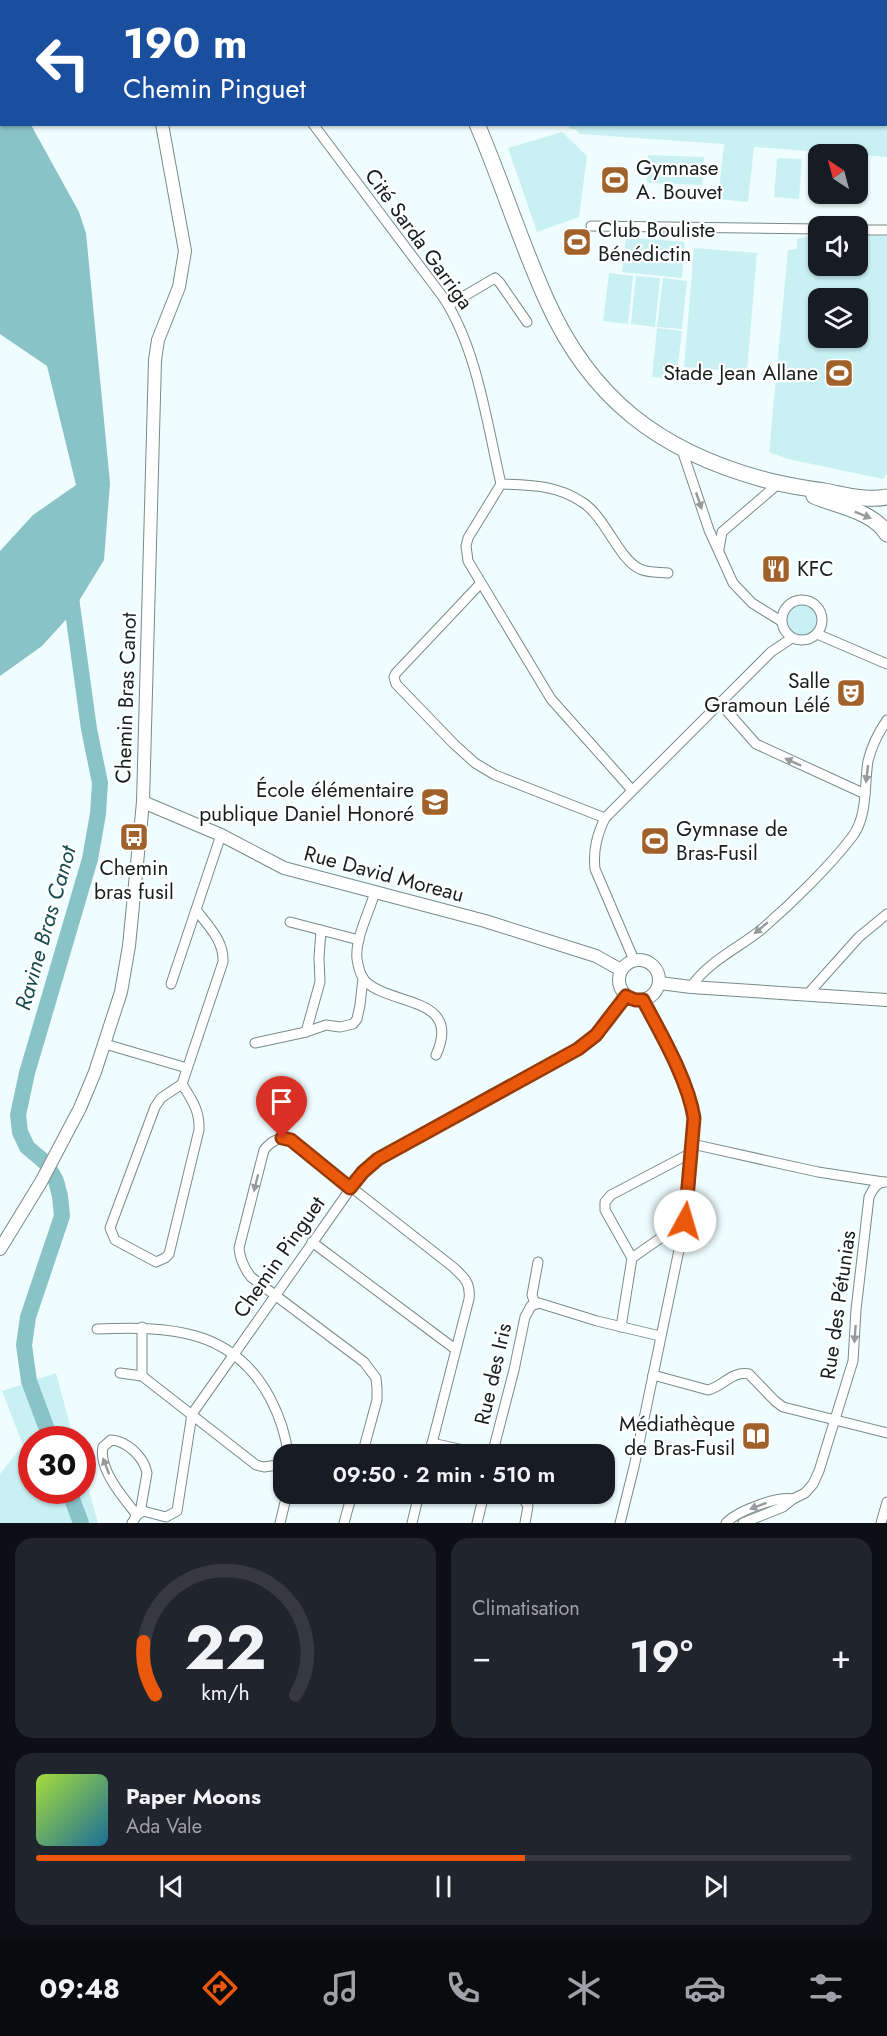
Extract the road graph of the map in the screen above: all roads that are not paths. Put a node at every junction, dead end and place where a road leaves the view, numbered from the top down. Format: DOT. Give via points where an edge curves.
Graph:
graph roads {
  1 [pos="162,126"];
  2 [pos="315,126"];
  3 [pos="478,126"];
  4 [pos="591,226"];
  5 [pos="808,229"];
  6 [pos="868,230"];
  7 [pos="887,230"];
  8 [pos="449,305"];
  9 [pos="526,322"];
  10 [pos="682,450"];
  11 [pos="501,484"];
  12 [pos="778,484"];
  13 [pos="795,488"];
  14 [pos="887,497"];
  15 [pos="887,534"];
  16 [pos="719,551"];
  17 [pos="668,573"];
  18 [pos="480,584"];
  19 [pos="762,608"];
  20 [pos="785,608"];
  21 [pos="782,625"];
  22 [pos="819,630"];
  23 [pos="792,638"];
  24 [pos="771,652"];
  25 [pos="887,664"];
  26 [pos="719,702"];
  27 [pos="887,720"];
  28 [pos="632,790"];
  29 [pos="865,794"];
  30 [pos="143,802"];
  31 [pos="605,818"];
  32 [pos="221,835"];
  33 [pos="375,892"];
  34 [pos="197,911"];
  35 [pos="887,914"];
  36 [pos="290,922"];
  37 [pos="321,930"];
  38 [pos="359,940"];
  39 [pos="634,960"];
  40 [pos="621,969"];
  41 [pos="363,978"];
  42 [pos="660,983"];
  43 [pos="171,984"];
  44 [pos="692,987"];
  45 [pos="807,995"];
  46 [pos="626,996"];
  47 [pos="643,1000"];
  48 [pos="887,1000"];
  49 [pos="306,1032"];
  50 [pos="255,1043"];
  51 [pos="105,1044"];
  52 [pos="435,1055"];
  53 [pos="188,1068"];
  54 [pos="182,1084"];
  55 [pos="691,1148"];
  56 [pos="885,1182"];
  57 [pos="350,1188"];
  58 [pos="685,1221"];
  59 [pos="312,1242"];
  60 [pos="0,1249"];
  61 [pos="632,1257"];
  62 [pos="538,1262"];
  63 [pos="274,1296"];
  64 [pos="534,1304"];
  65 [pos="142,1327"];
  66 [pos="621,1327"];
  67 [pos="97,1329"];
  68 [pos="660,1336"];
  69 [pos="455,1349"];
  70 [pos="233,1354"];
  71 [pos="120,1373"];
  72 [pos="652,1375"];
  73 [pos="142,1376"];
  74 [pos="192,1414"];
  75 [pos="836,1420"];
  76 [pos="887,1433"];
  77 [pos="432,1443"];
  78 [pos="286,1444"];
  79 [pos="365,1444"];
  80 [pos="436,1444"];
  81 [pos="495,1444"];
  82 [pos="273,1466"];
  83 [pos="793,1498"];
  84 [pos="887,1502"];
  85 [pos="284,1504"];
  86 [pos="349,1504"];
  87 [pos="417,1504"];
  88 [pos="481,1504"];
  89 [pos="527,1504"];
  90 [pos="136,1517"];
  91 [pos="280,1523"];
  92 [pos="344,1523"];
  93 [pos="412,1523"];
  94 [pos="477,1523"];
  95 [pos="525,1523"];
  96 [pos="620,1523"];
  97 [pos="726,1523"];
  98 [pos="743,1523"];
  99 [pos="881,1523"];
  1 -- 30 [label="street, Chemin Bras Canot" via="185,251 178,287 154,360"];
  2 -- 8 [label="street, Cité Sarda Garriga"];
  3 -- 10 [label="main road" via="536,276 562,331 615,401 641,424"];
  4 -- 5 [label="street"];
  6 -- 7 [label="street"];
  8 -- 9 [label="street" via="495,278"];
  8 -- 11 [label="street, Cité Sarda Garriga" via="470,350"];
  10 -- 12 [label="main road" via="717,466"];
  10 -- 16 [label="street, one-way"];
  11 -- 17 [label="street" via="551,487 584,502 636,567"];
  11 -- 18 [label="street" via="465,546"];
  12 -- 13 [label="main road"];
  12 -- 16 [label="street" via="722,532"];
  13 -- 14 [label="main road" via="857,498"];
  13 -- 15 [label="main road, one-way" via="872,519"];
  16 -- 19 [label="street" via="734,583"];
  18 -- 28 [label="street" via="555,706"];
  18 -- 31 [label="street" via="396,673 396,684 475,763 495,775"];
  19 -- 20 [label="street"];
  19 -- 21 [label="street"];
  20 -- 21 [label="street"];
  20 -- 22 [label="street" via="795,601 808,601 821,613"];
  21 -- 23 [label="street"];
  21 -- 24 [label="street"];
  22 -- 23 [label="street" via="802,641"];
  22 -- 25 [label="street"];
  23 -- 24 [label="street"];
  24 -- 26 [label="street"];
  26 -- 28 [label="street"];
  29 -- 26 [label="street, one-way" via="756,744"];
  27 -- 29 [label="street, one-way" via="875,737"];
  28 -- 31 [label="street"];
  29 -- 44 [label="street, one-way" via="854,835 785,908 703,973"];
  30 -- 32 [label="street, Rue David Moreau"];
  30 -- 51 [label="street, Chemin Bras Canot" via="129,946 121,992"];
  31 -- 39 [label="street" via="595,842 595,869"];
  32 -- 33 [label="street, Rue David Moreau" via="284,868"];
  32 -- 34 [label="street"];
  33 -- 38 [label="street"];
  33 -- 40 [label="street, Rue David Moreau" via="485,921 596,956"];
  34 -- 43 [label="street"];
  34 -- 53 [label="street" via="216,935 223,962"];
  35 -- 45 [label="street" via="859,937"];
  36 -- 37 [label="street"];
  37 -- 38 [label="street"];
  37 -- 49 [label="street" via="320,982"];
  38 -- 41 [label="street" via="357,960"];
  39 -- 40 [label="street"];
  39 -- 42 [label="street" via="652,963"];
  40 -- 46 [label="street" via="619,984"];
  41 -- 49 [label="street" via="353,1024 326,1025"];
  41 -- 52 [label="street" via="437,1016 441,1026"];
  42 -- 44 [label="street"];
  42 -- 47 [label="street"];
  44 -- 45 [label="street"];
  45 -- 48 [label="street"];
  46 -- 47 [label="street"];
  46 -- 57 [label="street, Chemin Pinguet" via="596,1035 578,1049 378,1159"];
  47 -- 55 [label="street" via="692,1105"];
  49 -- 50 [label="street"];
  51 -- 53 [label="street"];
  51 -- 60 [label="street, Chemin Bras Canot" via="80,1108"];
  53 -- 54 [label="street"];
  54 -- 54 [label="street" via="155,1107 110,1228 115,1240 156,1262 169,1254 199,1130 196,1106"];
  55 -- 56 [label="street"];
  55 -- 58 [label="street"];
  55 -- 61 [label="street" via="610,1195 605,1202 605,1210"];
  56 -- 75 [label="street, Rue des Pétunias, one-way" via="876,1185 869,1197 853,1361"];
  57 -- 59 [label="street, Chemin Pinguet"];
  57 -- 63 [label="street, one-way" via="291,1140 275,1140 264,1150 239,1248 246,1270"];
  57 -- 69 [label="street" via="466,1280 469,1299"];
  58 -- 61 [label="street"];
  58 -- 68 [label="street"];
  59 -- 63 [label="street, Chemin Pinguet"];
  59 -- 69 [label="street"];
  61 -- 66 [label="street"];
  62 -- 64 [label="street, Rue des Iris"];
  63 -- 70 [label="street, Chemin Pinguet"];
  63 -- 79 [label="street" via="364,1362 376,1378 376,1400"];
  64 -- 66 [label="street, Rue des Iris"];
  64 -- 81 [label="street, Rue des Iris" via="525,1317"];
  65 -- 67 [label="street"];
  65 -- 70 [label="street" via="194,1335"];
  65 -- 73 [label="street"];
  66 -- 68 [label="street, Rue des Iris"];
  68 -- 72 [label="street"];
  69 -- 77 [label="street"];
  70 -- 74 [label="street, Chemin Pinguet"];
  70 -- 78 [label="street" via="263,1384 281,1421"];
  71 -- 73 [label="street"];
  72 -- 75 [label="street" via="708,1390 732,1375 749,1374 783,1407"];
  72 -- 96 [label="street"];
  73 -- 74 [label="street"];
  74 -- 82 [label="street" via="256,1465"];
  74 -- 90 [label="street, Chemin Pinguet" via="177,1511 166,1517 147,1511"];
  75 -- 76 [label="street"];
  75 -- 83 [label="street, Rue des Pétunias" via="813,1484 805,1494"];
  77 -- 80 [label="street"];
  83 -- 97 [label="street, Rue des Pétunias, one-way" via="781,1498 735,1515"];
  83 -- 98 [label="street, Rue des Pétunias" via="783,1507"];
  84 -- 99 [label="street"];
  85 -- 91 [label="street"];
  86 -- 92 [label="street"];
  87 -- 93 [label="street"];
  88 -- 94 [label="street"];
  89 -- 95 [label="street"];
  90 -- 90 [label="street, one-way" via="114,1486 102,1457 103,1447 111,1440 124,1443 146,1467"];
}
